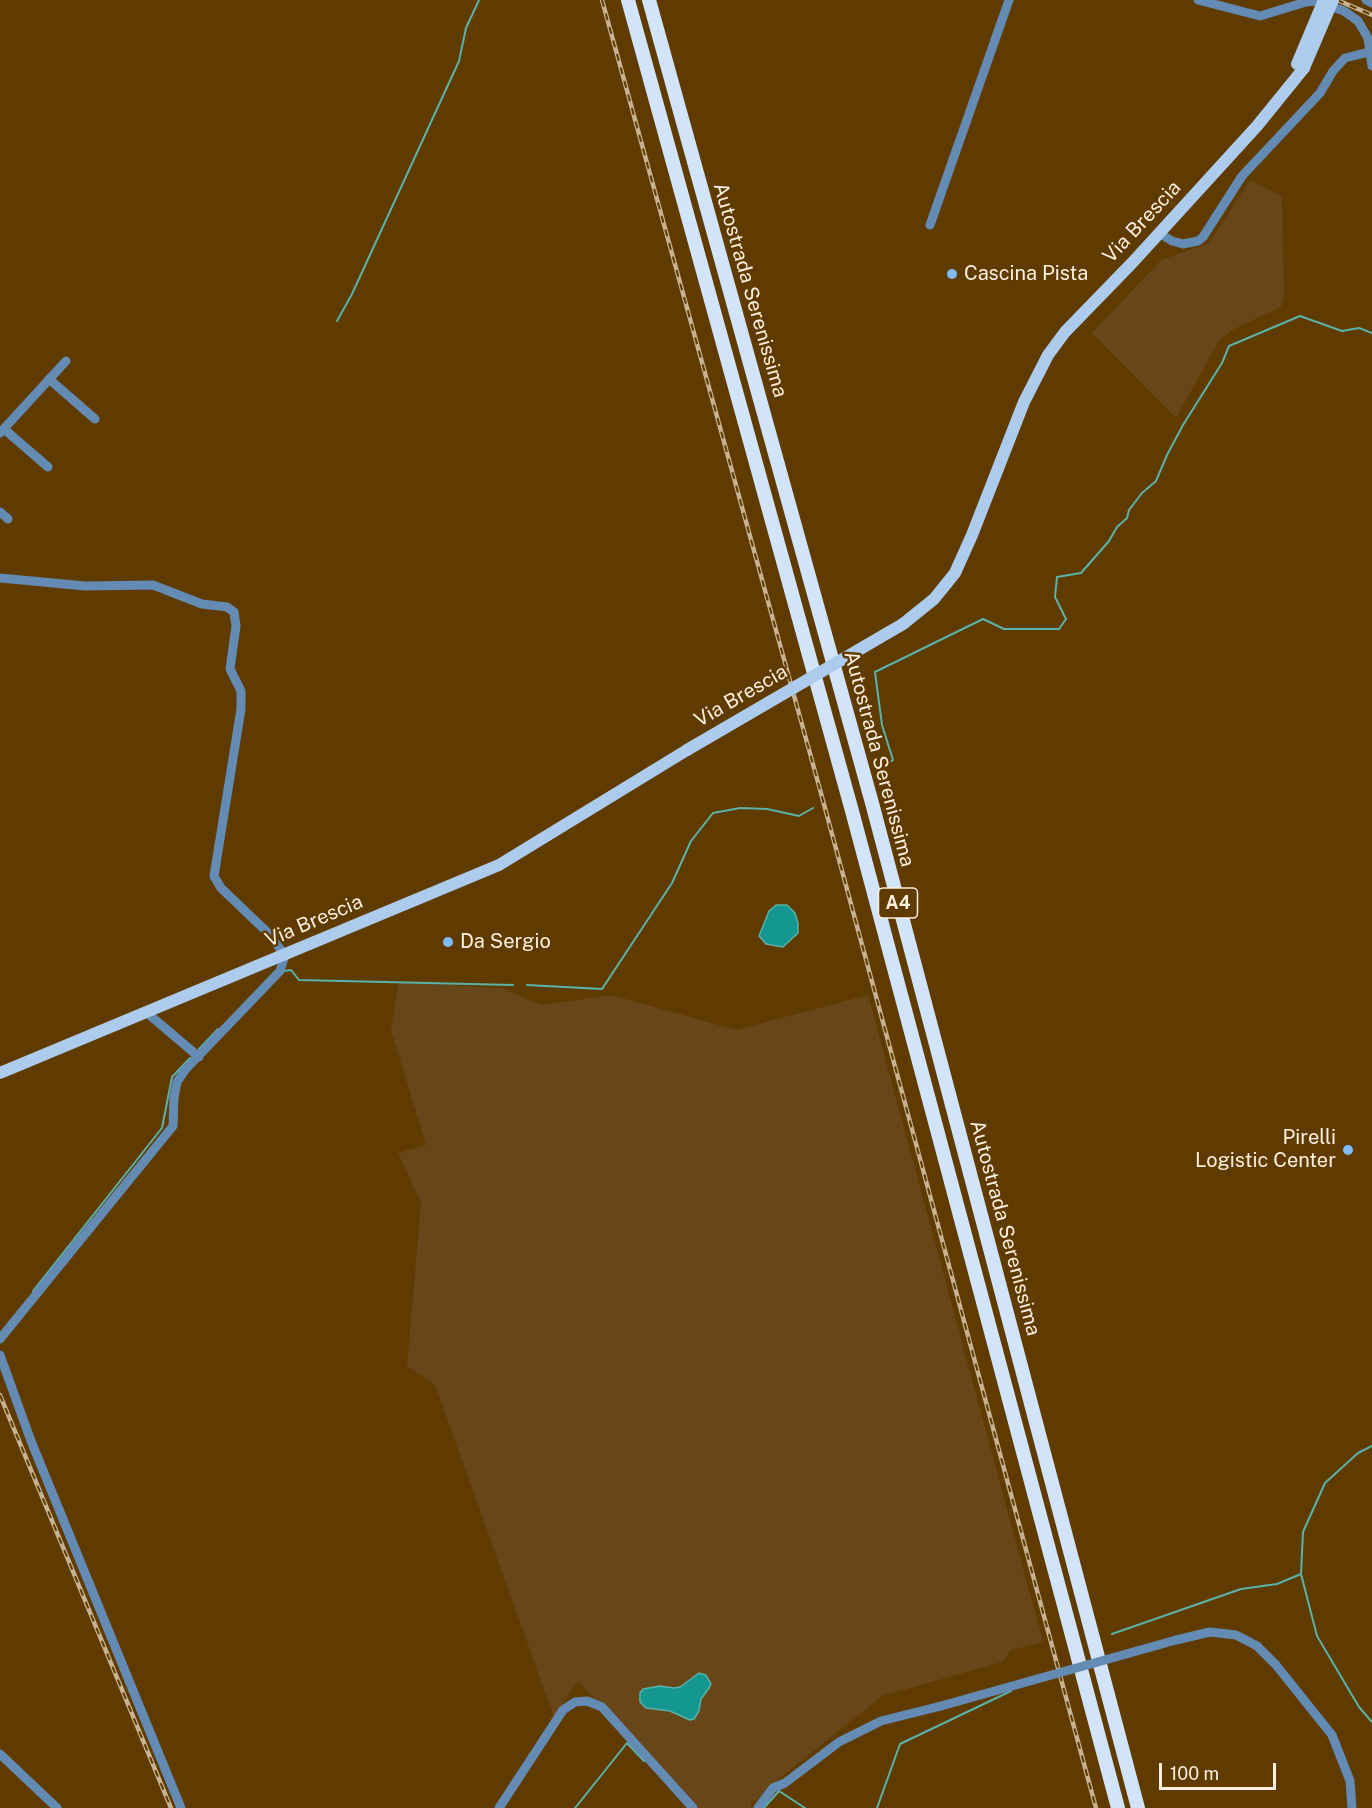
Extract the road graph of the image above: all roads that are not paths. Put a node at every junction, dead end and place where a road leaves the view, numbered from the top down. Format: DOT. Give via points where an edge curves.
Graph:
graph roads {
  1 [pos="628,0"];
  2 [pos="649,0"];
  3 [pos="1009,0"];
  4 [pos="1198,0"];
  5 [pos="1324,0"];
  6 [pos="1334,0"];
  7 [pos="1366,0"];
  8 [pos="1372,3"];
  9 [pos="1369,52"];
  10 [pos="1300,66"];
  11 [pos="1372,66"];
  12 [pos="930,225"];
  13 [pos="1159,233"];
  14 [pos="66,361"];
  15 [pos="49,379"];
  16 [pos="95,419"];
  17 [pos="2,431"];
  18 [pos="48,467"];
  19 [pos="0,512"];
  20 [pos="8,519"];
  21 [pos="0,578"];
  22 [pos="285,955"];
  23 [pos="146,1012"];
  24 [pos="199,1057"];
  25 [pos="0,1073"];
  26 [pos="0,1339"];
  27 [pos="0,1356"];
  28 [pos="0,1754"];
  29 [pos="57,1808"];
  30 [pos="181,1808"];
  31 [pos="499,1808"];
  32 [pos="693,1808"];
  33 [pos="758,1808"];
  34 [pos="1118,1808"];
  35 [pos="1138,1808"];
  36 [pos="1352,1808"];
  1 -- 34 [label="highway, Autostrada Serenissima / A4" via="852,811"];
  2 -- 35 [label="highway, Autostrada Serenissima / A4" via="875,814"];
  3 -- 12 [label="street"];
  4 -- 9 [label="street" via="1260,16 1315,1 1344,11 1358,21 1368,38"];
  5 -- 10 [label="main road, Via Brescia, bridge"];
  6 -- 10 [label="main road, Via Brescia, bridge"];
  7 -- 8 [label="street"];
  9 -- 11 [label="street"];
  9 -- 13 [label="street" via="1345,58 1333,71 1320,93 1242,176 1198,242 1183,244"];
  10 -- 13 [label="main road, Via Brescia" via="1281,98"];
  13 -- 22 [label="main road, Via Brescia, bridge" via="1048,355 1024,402 955,573 934,599 903,624 499,865"];
  14 -- 15 [label="street"];
  15 -- 16 [label="street"];
  15 -- 17 [label="street"];
  17 -- 18 [label="street"];
  19 -- 20 [label="street"];
  21 -- 22 [label="street" via="90,586 153,585 234,612 231,669 241,691 242,709 214,876"];
  22 -- 23 [label="main road, Via Brescia"];
  22 -- 24 [label="street" via="279,973"];
  23 -- 24 [label="street"];
  23 -- 25 [label="main road, Via Brescia"];
  24 -- 26 [label="street" via="177,1082 173,1126"];
  27 -- 30 [label="street"];
  28 -- 29 [label="street"];
  31 -- 32 [label="street" via="563,1710 575,1702 587,1701 602,1707"];
  33 -- 36 [label="street, bridge" via="773,1788 785,1784 839,1742 881,1721 1210,1632 1236,1635 1257,1646 1276,1665 1332,1735 1350,1781"];
}
